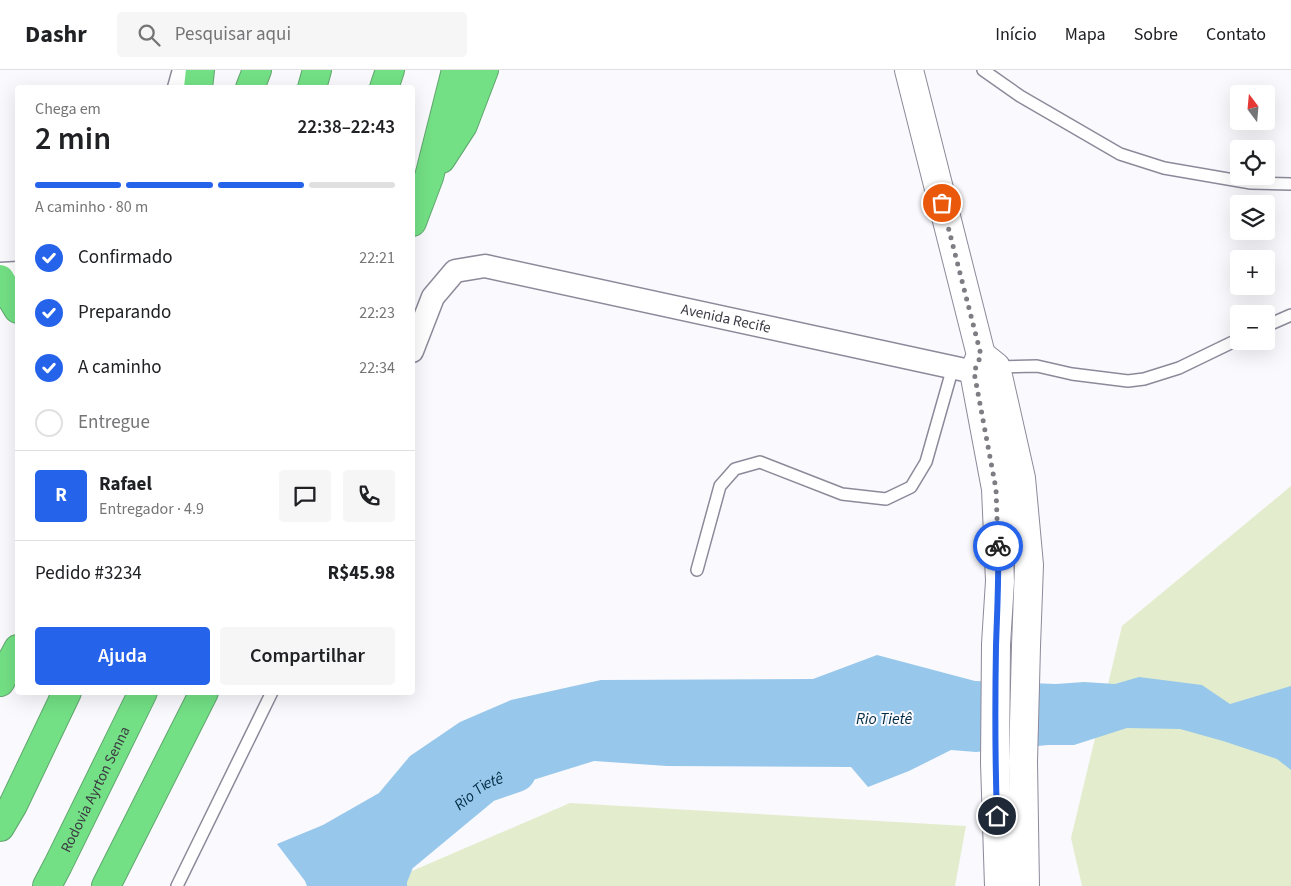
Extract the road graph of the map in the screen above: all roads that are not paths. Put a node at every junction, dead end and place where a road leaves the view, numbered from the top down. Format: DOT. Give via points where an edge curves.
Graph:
graph roads {
  1 [pos="184,70"];
  2 [pos="200,70"];
  3 [pos="257,70"];
  4 [pos="318,70"];
  5 [pos="390,70"];
  6 [pos="456,70"];
  7 [pos="484,70"];
  8 [pos="909,70"];
  9 [pos="983,70"];
  10 [pos="180,85"];
  11 [pos="198,85"];
  12 [pos="251,85"];
  13 [pos="313,85"];
  14 [pos="385,85"];
  15 [pos="429,178"];
  16 [pos="1291,184"];
  17 [pos="415,214"];
  18 [pos="15,273"];
  19 [pos="0,274"];
  20 [pos="0,279"];
  21 [pos="15,304"];
  22 [pos="1291,315"];
  23 [pos="1275,322"];
  24 [pos="415,343"];
  25 [pos="1230,343"];
  26 [pos="976,365"];
  27 [pos="697,570"];
  28 [pos="15,654"];
  29 [pos="0,682"];
  30 [pos="66,695"];
  31 [pos="142,695"];
  32 [pos="202,695"];
  33 [pos="271,695"];
  34 [pos="0,827"];
  35 [pos="47,886"];
  36 [pos="106,886"];
  37 [pos="177,886"];
  38 [pos="999,886"];
  39 [pos="1025,886"];
  1 -- 10 [label="street"];
  2 -- 11 [label="highway"];
  3 -- 12 [label="highway"];
  4 -- 13 [label="highway"];
  5 -- 14 [label="highway"];
  6 -- 15 [label="highway"];
  7 -- 15 [label="highway" via="463,125"];
  8 -- 26 [label="main road"];
  9 -- 16 [label="lane" via="1020,96 1120,154 1164,168 1251,183"];
  15 -- 17 [label="highway"];
  18 -- 19 [label="street"];
  20 -- 21 [label="highway"];
  22 -- 23 [label="lane"];
  24 -- 26 [label="street, Avenida Recife" via="433,297 455,272 485,266"];
  25 -- 26 [label="lane" via="1179,368 1128,381 1038,366"];
  26 -- 27 [label="lane" via="911,487 886,499 842,494 760,462 736,469 720,486"];
  26 -- 38 [label="main road" via="996,489 1000,582 995,762"];
  26 -- 39 [label="main road" via="1021,478 1029,565 1024,762"];
  28 -- 29 [label="highway"];
  30 -- 34 [label="highway"];
  31 -- 35 [label="highway, Rodovia Ayrton Senna"];
  32 -- 36 [label="highway"];
  33 -- 37 [label="lane"];
}
